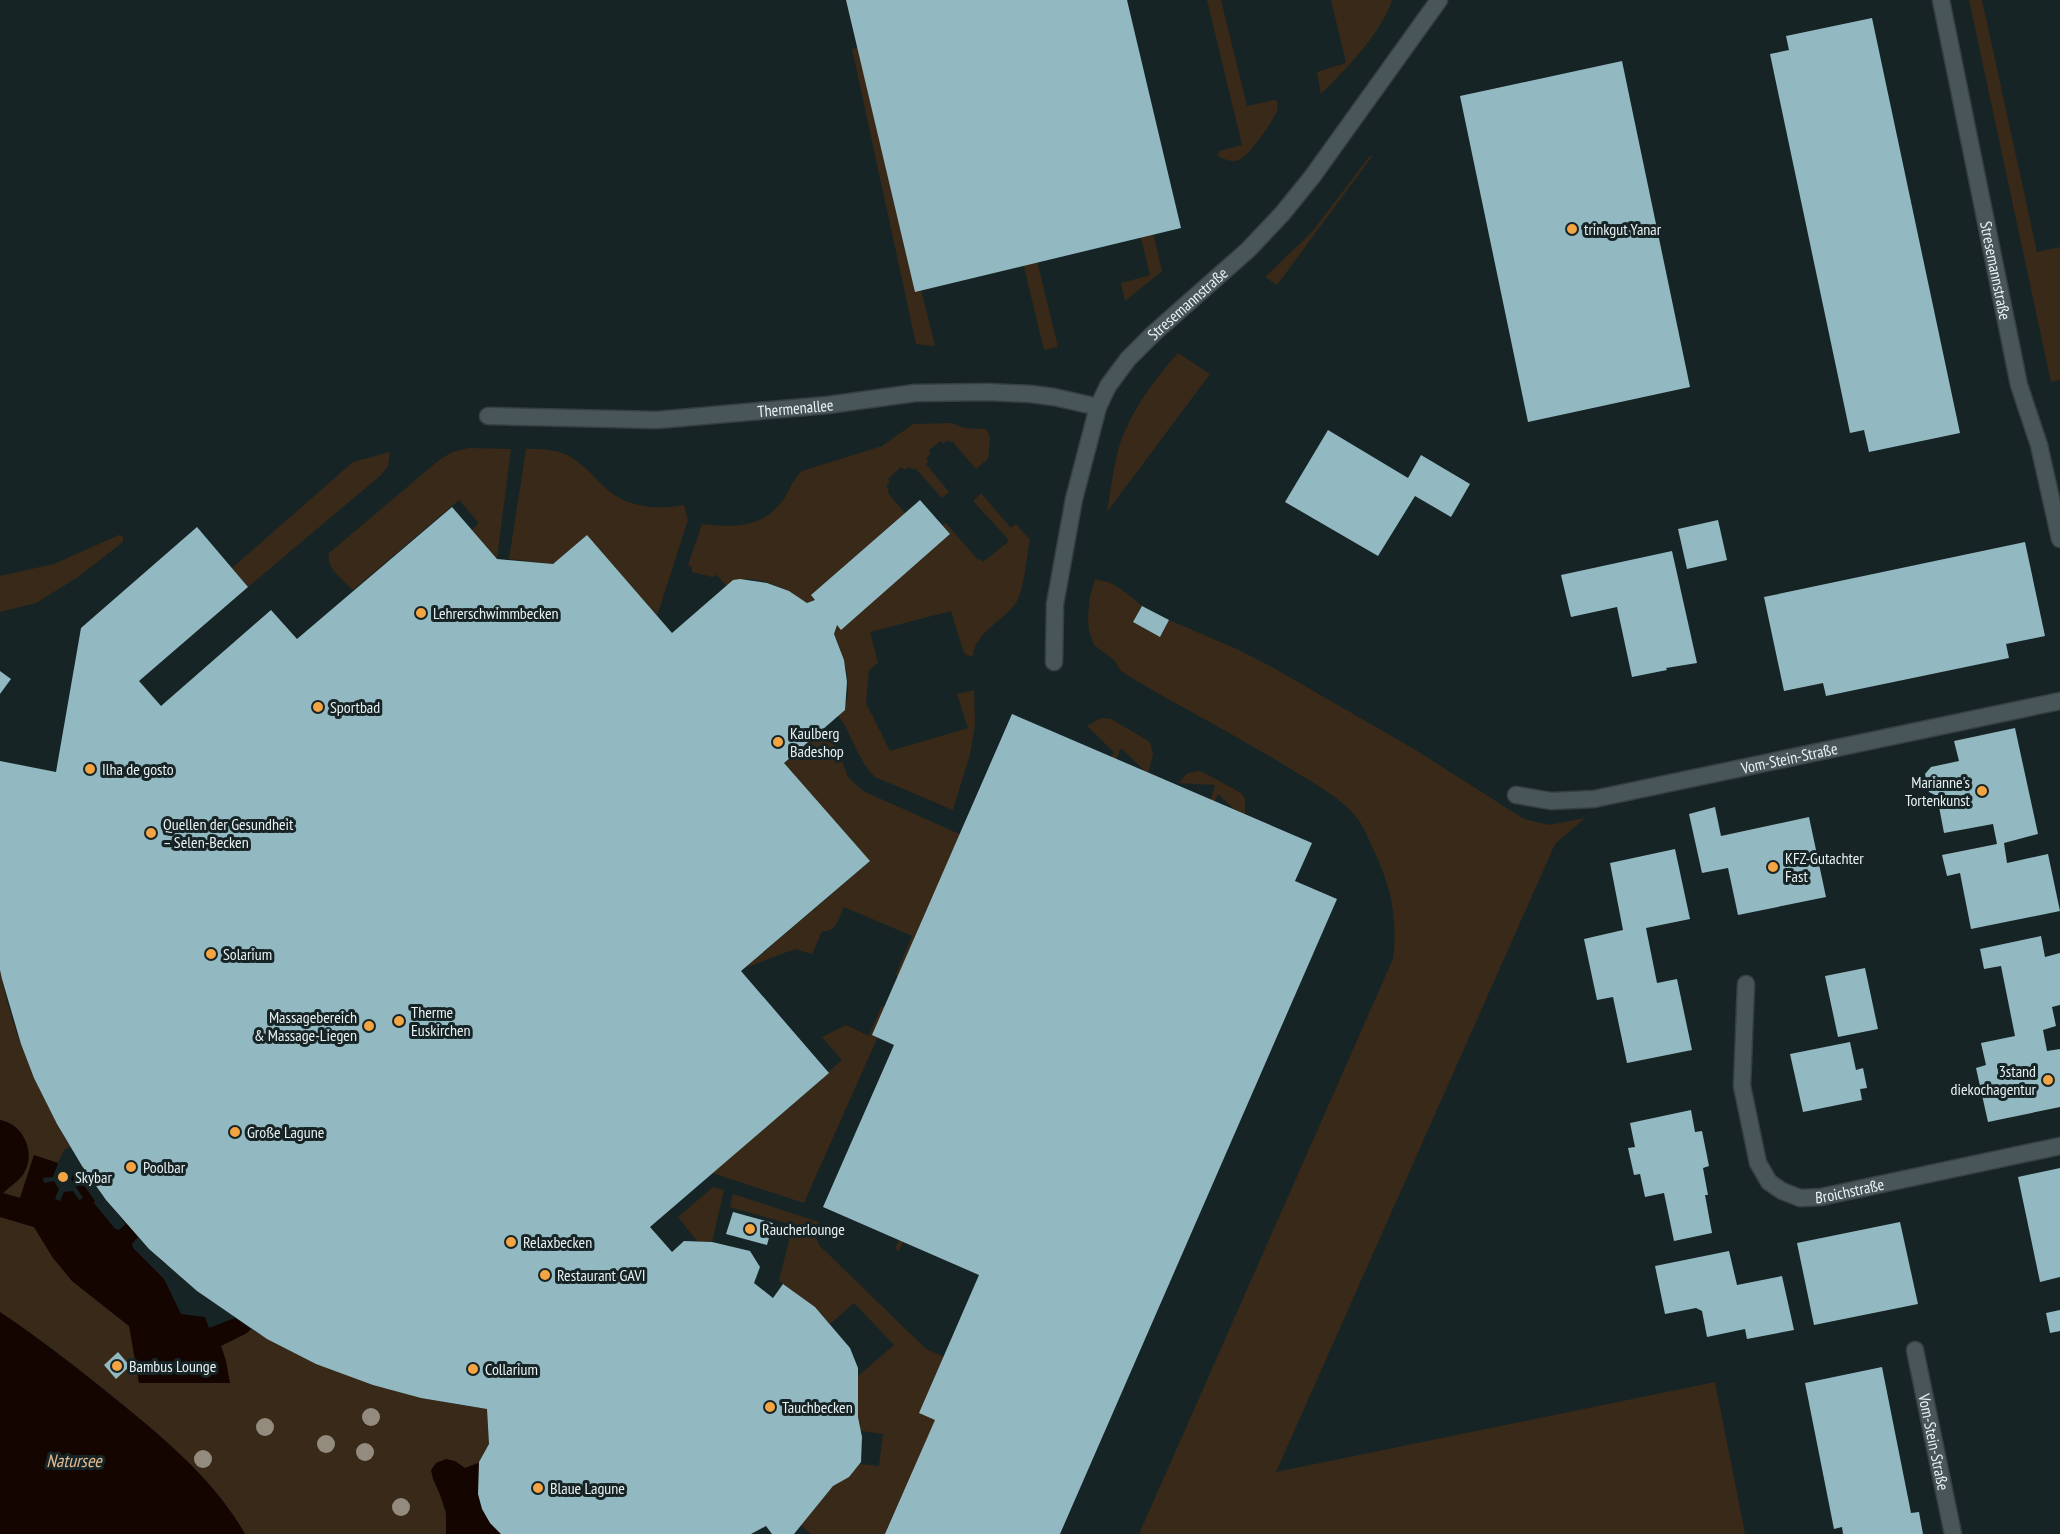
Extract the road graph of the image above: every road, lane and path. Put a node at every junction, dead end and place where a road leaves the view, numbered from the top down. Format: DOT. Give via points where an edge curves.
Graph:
graph roads {
  1 [pos="1439,0"];
  2 [pos="1941,0"];
  3 [pos="1098,407"];
  4 [pos="488,416"];
  5 [pos="2060,539"];
  6 [pos="1054,662"];
  7 [pos="2060,701"];
  8 [pos="1516,795"];
  9 [pos="1746,984"];
  10 [pos="2060,1146"];
  11 [pos="1915,1350"];
  12 [pos="1953,1534"];
  1 -- 3 [label="street, Stresemannstraße" via="1297,196 1248,250 1128,359"];
  2 -- 5 [label="street, Stresemannstraße" via="2019,385 2039,445"];
  3 -- 4 [label="street, Thermenallee" via="1031,394 915,393 657,420"];
  3 -- 6 [label="street, Stresemannstraße" via="1065,544 1055,604"];
  7 -- 8 [label="street, Vom-Stein-Straße" via="1594,799 1551,801"];
  9 -- 10 [label="street, Broichstraße" via="1742,1086 1758,1163 1768,1182 1782,1191 1800,1198 1821,1197"];
  11 -- 12 [label="street, Vom-Stein-Straße"];
}
